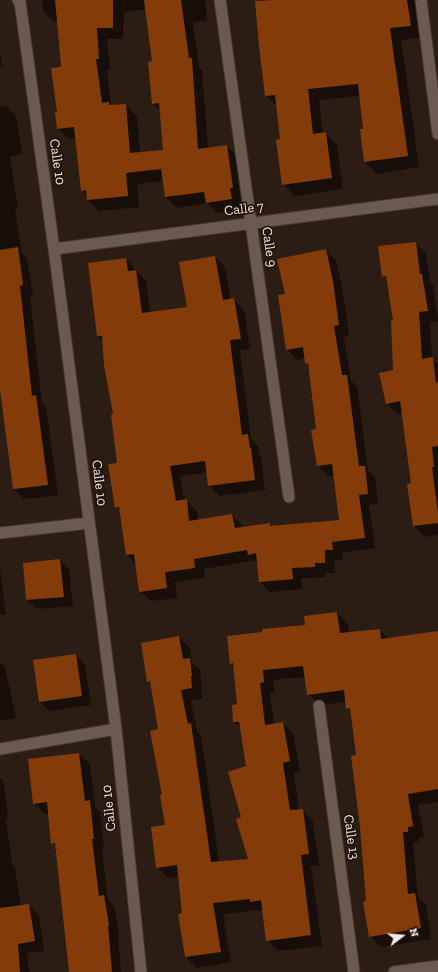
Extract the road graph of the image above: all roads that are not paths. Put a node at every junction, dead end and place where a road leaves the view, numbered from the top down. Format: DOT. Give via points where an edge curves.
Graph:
graph roads {
  1 [pos="18,0"];
  2 [pos="220,0"];
  3 [pos="421,0"];
  4 [pos="438,134"];
  5 [pos="438,199"];
  6 [pos="251,224"];
  7 [pos="54,248"];
  8 [pos="289,497"];
  9 [pos="89,523"];
  10 [pos="0,533"];
  11 [pos="318,706"];
  12 [pos="116,729"];
  13 [pos="0,748"];
  14 [pos="438,966"];
  15 [pos="141,972"];
  16 [pos="354,972"];
  17 [pos="394,972"];
  1 -- 7 [label="street, Calle 10"];
  2 -- 6 [label="street, Calle 9"];
  3 -- 4 [label="street"];
  5 -- 6 [label="street, Calle 7"];
  6 -- 7 [label="street, Calle 7"];
  6 -- 8 [label="street, Calle 9"];
  7 -- 9 [label="street, Calle 10"];
  9 -- 10 [label="street"];
  9 -- 12 [label="street, Calle 10"];
  11 -- 16 [label="street, Calle 13"];
  12 -- 13 [label="street"];
  12 -- 15 [label="street, Calle 10"];
  14 -- 17 [label="street"];
}
